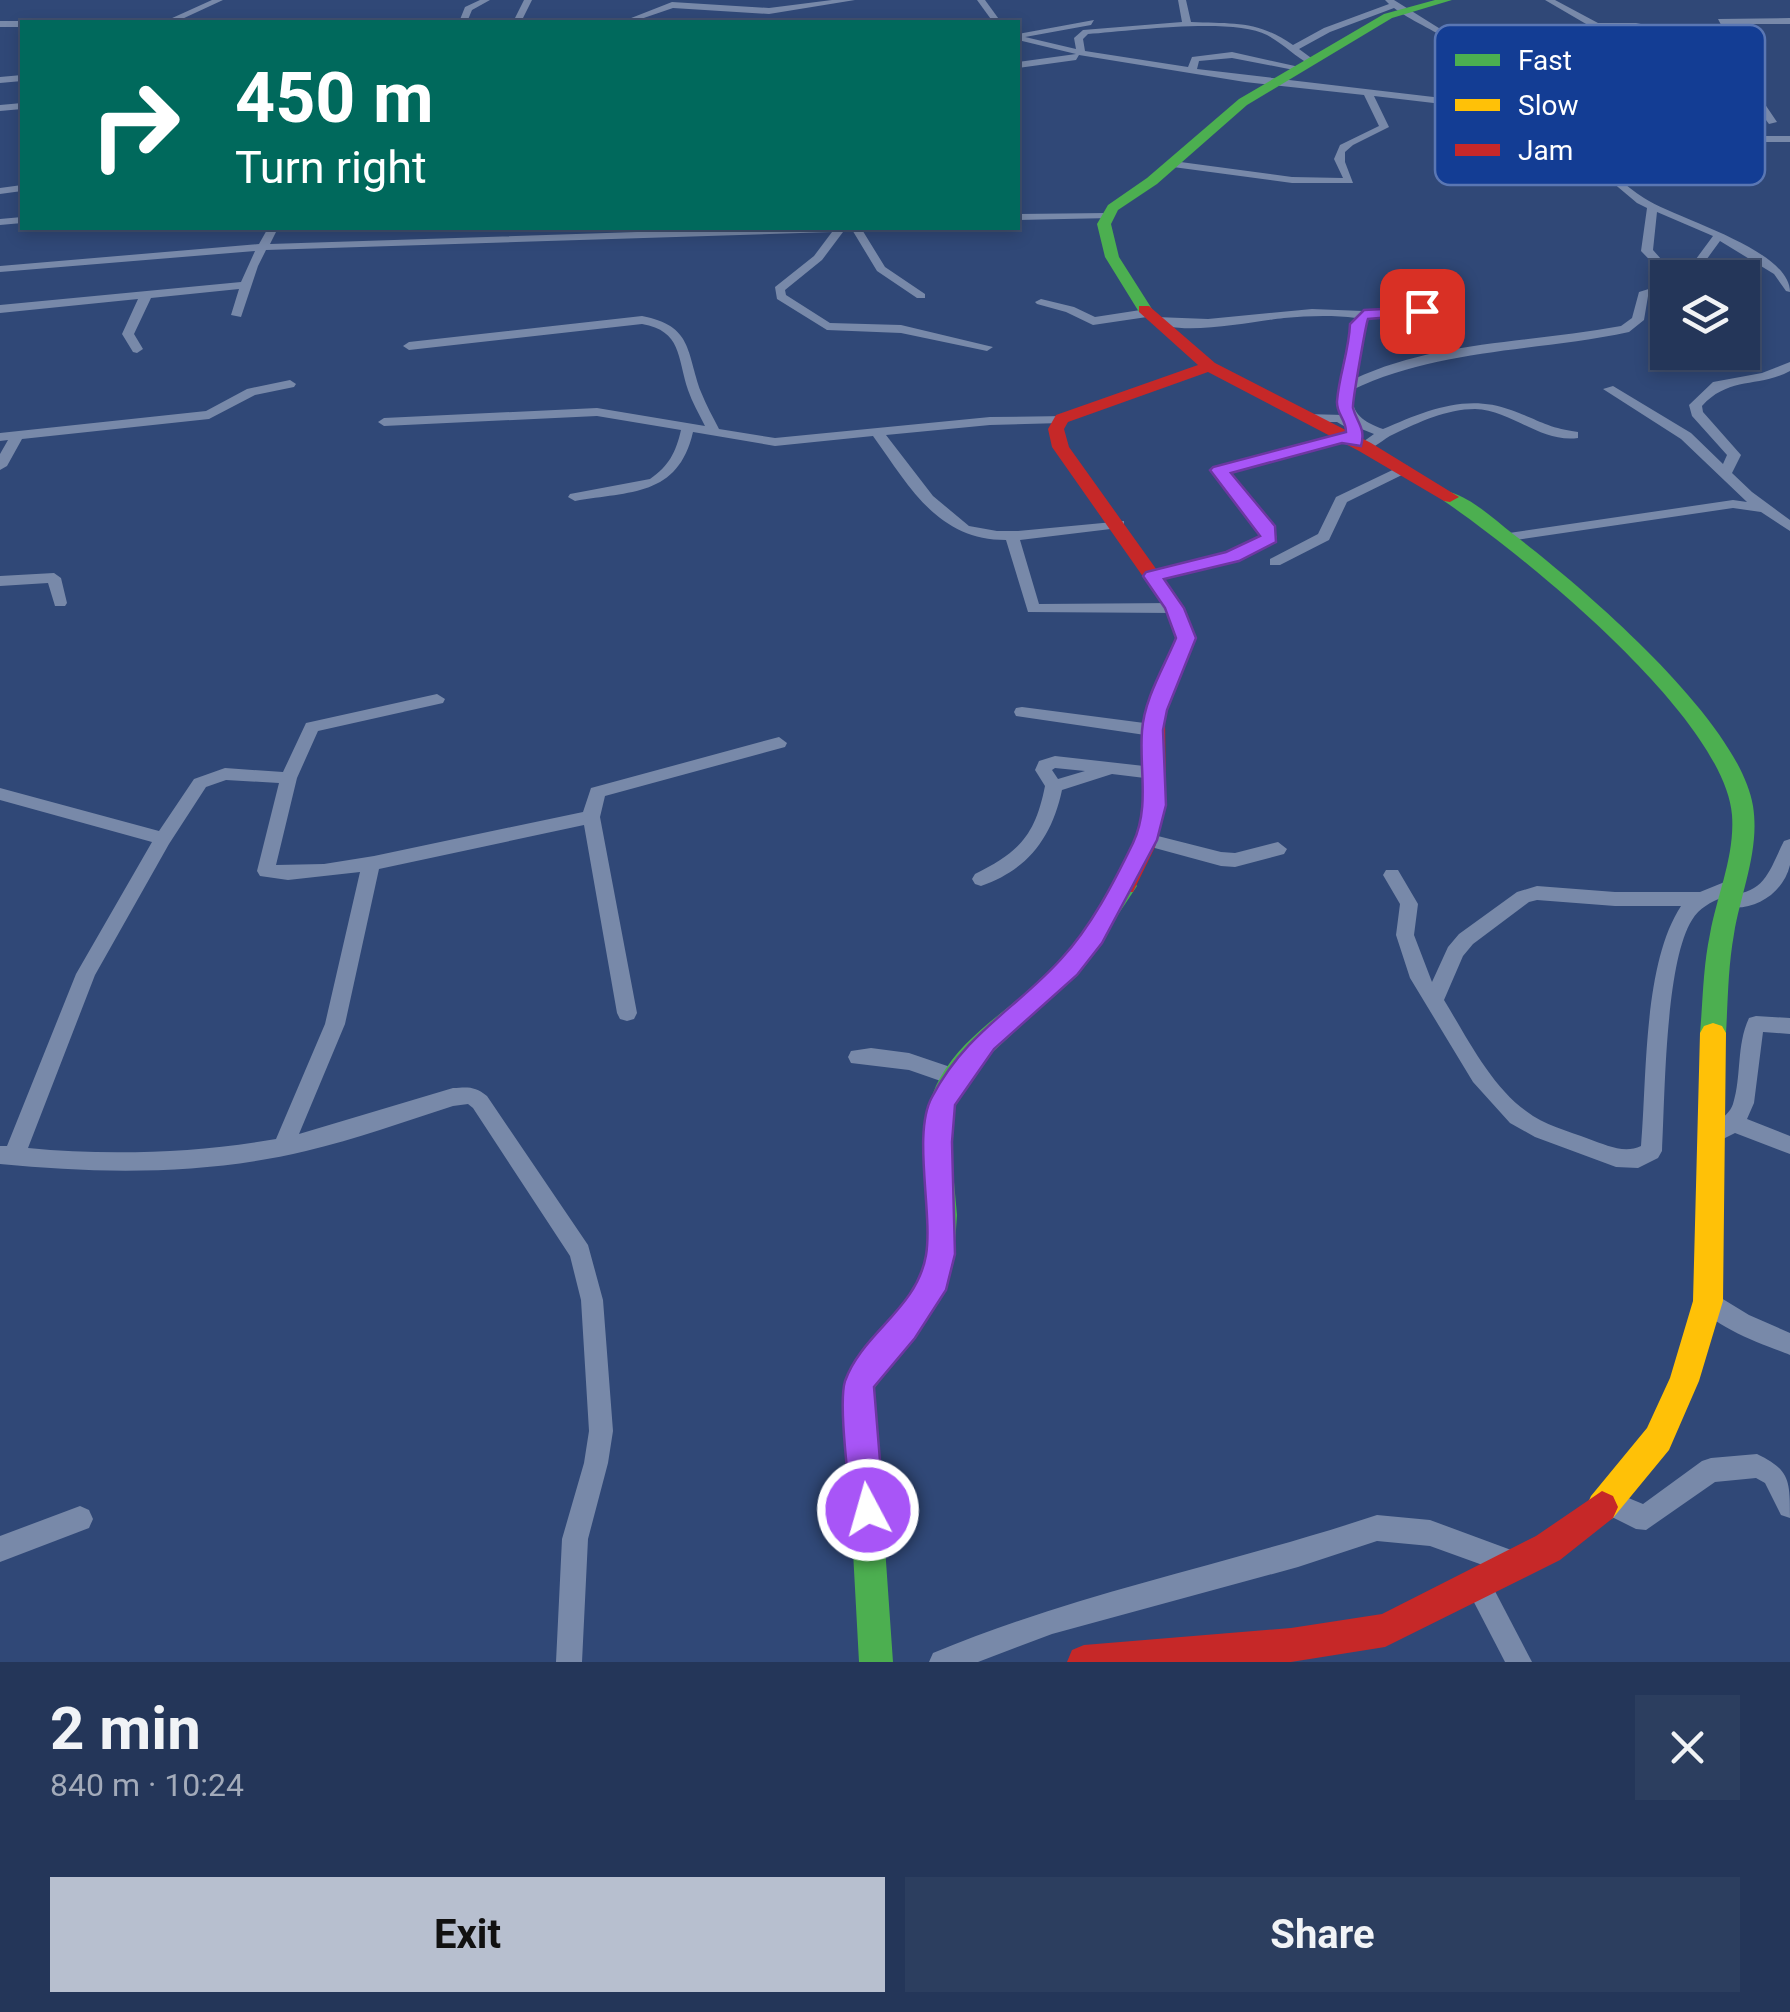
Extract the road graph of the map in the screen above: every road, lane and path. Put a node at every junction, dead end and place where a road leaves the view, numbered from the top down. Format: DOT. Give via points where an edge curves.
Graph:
graph roads {
  1 [pos="219,0"];
  2 [pos="486,0"];
  3 [pos="851,0"];
  4 [pos="981,0"];
  5 [pos="1182,0"];
  6 [pos="1447,0"];
  7 [pos="1549,0"];
  8 [pos="665,3"];
  9 [pos="1396,5"];
  10 [pos="752,10"];
  11 [pos="175,20"];
  12 [pos="464,20"];
  13 [pos="643,20"];
  14 [pos="731,20"];
  15 [pos="996,20"];
  16 [pos="1104,20"];
  17 [pos="1790,20"];
  18 [pos="1186,24"];
  19 [pos="1594,25"];
  20 [pos="1725,25"];
  21 [pos="1435,30"];
  22 [pos="1020,37"];
  23 [pos="1020,38"];
  24 [pos="1086,54"];
  25 [pos="1300,60"];
  26 [pos="1020,65"];
  27 [pos="1192,71"];
  28 [pos="1275,83"];
  29 [pos="1368,93"];
  30 [pos="1435,99"];
  31 [pos="1765,112"];
  32 [pos="1772,122"];
  33 [pos="1765,139"];
  34 [pos="1790,139"];
  35 [pos="1173,164"];
  36 [pos="1623,185"];
  37 [pos="1652,208"];
  38 [pos="1107,216"];
  39 [pos="1020,217"];
  40 [pos="272,230"];
  41 [pos="708,230"];
  42 [pos="839,230"];
  43 [pos="857,230"];
  44 [pos="1719,235"];
  45 [pos="265,246"];
  46 [pos="1656,260"];
  47 [pos="1700,260"];
  48 [pos="0,269"];
  49 [pos="244,286"];
  50 [pos="1790,290"];
  51 [pos="1650,292"];
  52 [pos="147,293"];
  53 [pos="921,296"];
  54 [pos="1042,302"];
  55 [pos="0,309"];
  56 [pos="1422,311"];
  57 [pos="237,315"];
  58 [pos="1364,315"];
  59 [pos="1152,317"];
  60 [pos="409,346"];
  61 [pos="987,348"];
  62 [pos="137,349"];
  63 [pos="1209,366"];
  64 [pos="1790,366"];
  65 [pos="290,384"];
  66 [pos="1346,388"];
  67 [pos="1609,389"];
  68 [pos="1062,419"];
  69 [pos="384,422"];
  70 [pos="688,427"];
  71 [pos="712,430"];
  72 [pos="876,431"];
  73 [pos="1573,435"];
  74 [pos="0,437"];
  75 [pos="1360,437"];
  76 [pos="16,438"];
  77 [pos="0,466"];
  78 [pos="1403,469"];
  79 [pos="1725,474"];
  80 [pos="575,497"];
  81 [pos="1763,508"];
  82 [pos="1119,524"];
  83 [pos="1790,527"];
  84 [pos="1011,534"];
  85 [pos="1510,537"];
  86 [pos="1276,562"];
  87 [pos="1152,576"];
  88 [pos="0,580"];
  89 [pos="60,603"];
  90 [pos="1174,608"];
  91 [pos="436,699"];
  92 [pos="1022,712"];
  93 [pos="1152,730"];
  94 [pos="779,742"];
  95 [pos="1153,773"];
  96 [pos="290,778"];
  97 [pos="0,794"];
  98 [pos="591,817"];
  99 [pos="163,839"];
  100 [pos="1146,840"];
  101 [pos="1790,846"];
  102 [pos="1278,849"];
  103 [pos="372,862"];
  104 [pos="1392,875"];
  105 [pos="981,879"];
  106 [pos="1731,893"];
  107 [pos="1700,899"];
  108 [pos="1432,1002"];
  109 [pos="626,1013"];
  110 [pos="1790,1026"];
  111 [pos="858,1057"];
  112 [pos="958,1078"];
  113 [pos="1734,1124"];
  114 [pos="1711,1136"];
  115 [pos="1790,1145"];
  116 [pos="283,1148"];
  117 [pos="7,1155"];
  118 [pos="1708,1301"];
  119 [pos="1790,1344"];
  120 [pos="1610,1502"];
  121 [pos="1790,1506"];
  122 [pos="80,1519"];
  123 [pos="0,1549"];
  124 [pos="1513,1564"];
  125 [pos="1477,1583"];
  126 [pos="569,1662"];
  127 [pos="876,1662"];
  128 [pos="942,1662"];
  129 [pos="1084,1662"];
  130 [pos="1520,1662"];
  1 -- 11 [label="street"];
  2 -- 12 [label="street" via="468,9"];
  3 -- 10 [label="street"];
  4 -- 15 [label="street"];
  5 -- 18 [label="street"];
  6 -- 9 [label="street"];
  7 -- 19 [label="street"];
  8 -- 10 [label="street"];
  8 -- 13 [label="street"];
  9 -- 21 [label="street"];
  9 -- 25 [label="street"];
  10 -- 14 [label="street"];
  16 -- 22 [label="street"];
  17 -- 20 [label="street" via="1722,20"];
  18 -- 24 [label="street" via="1086,32 1078,38"];
  18 -- 25 [label="street" via="1262,29"];
  23 -- 24 [label="street"];
  24 -- 26 [label="street"];
  24 -- 27 [label="street"];
  25 -- 27 [label="street" via="1223,54 1195,59"];
  25 -- 28 [label="street"];
  27 -- 28 [label="street"];
  28 -- 29 [label="street"];
  28 -- 35 [label="street" via="1218,121"];
  29 -- 30 [label="street"];
  29 -- 35 [label="street" via="1384,127 1340,152 1349,182"];
  31 -- 32 [label="street"];
  33 -- 34 [label="street"];
  35 -- 38 [label="street"];
  36 -- 37 [label="street"];
  37 -- 44 [label="street"];
  37 -- 46 [label="street" via="1648,251"];
  38 -- 39 [label="street"];
  38 -- 59 [label="street" via="1112,256"];
  40 -- 45 [label="street"];
  41 -- 45 [label="street"];
  42 -- 61 [label="street" via="818,258 779,289 782,297 827,326 901,330"];
  43 -- 53 [label="street" via="881,270"];
  44 -- 47 [label="street"];
  44 -- 50 [label="street" via="1778,272"];
  45 -- 48 [label="street"];
  45 -- 49 [label="street"];
  49 -- 52 [label="street"];
  49 -- 57 [label="street"];
  51 -- 66 [label="street" via="1642,294 1638,320 1625,329 1389,368"];
  52 -- 55 [label="street"];
  52 -- 62 [label="street" via="128,334"];
  54 -- 59 [label="street" via="1093,321"];
  56 -- 58 [label="street"];
  58 -- 59 [label="street" via="1329,312 1201,325"];
  58 -- 66 [label="street"];
  59 -- 63 [label="street"];
  60 -- 71 [label="street" via="658,322 678,336"];
  63 -- 68 [label="street"];
  63 -- 75 [label="street" via="1304,418"];
  64 -- 79 [label="street" via="1775,377 1716,384 1696,405 1734,454"];
  65 -- 76 [label="street" via="251,392 209,415"];
  66 -- 75 [label="street" via="1345,409"];
  67 -- 79 [label="street" via="1686,436"];
  68 -- 72 [label="street"];
  68 -- 82 [label="street" via="1056,429 1061,447"];
  69 -- 70 [label="street" via="597,412"];
  70 -- 71 [label="street"];
  70 -- 80 [label="street" via="682,457 666,475"];
  71 -- 72 [label="street" via="775,442"];
  72 -- 84 [label="street" via="951,519 966,530"];
  73 -- 75 [label="street" via="1553,435 1508,412 1474,405"];
  74 -- 76 [label="street"];
  75 -- 78 [label="street"];
  75 -- 87 [label="street" via="1219,470 1270,538 1233,556"];
  76 -- 77 [label="street"];
  78 -- 85 [label="street"];
  78 -- 86 [label="street" via="1340,500 1324,537"];
  79 -- 81 [label="street"];
  81 -- 83 [label="street"];
  81 -- 85 [label="street" via="1734,504"];
  82 -- 84 [label="street"];
  82 -- 87 [label="street"];
  84 -- 90 [label="street" via="1033,609"];
  85 -- 106 [label="street" via="1690,709 1724,759 1741,800 1743,843"];
  87 -- 90 [label="street"];
  88 -- 89 [label="street" via="54,578"];
  90 -- 93 [label="street" via="1186,638"];
  91 -- 96 [label="street" via="312,727"];
  92 -- 93 [label="street"];
  93 -- 95 [label="street"];
  94 -- 98 [label="street" via="603,790"];
  95 -- 100 [label="street" via="1155,805"];
  95 -- 105 [label="street" via="1055,762 1043,770 1054,786 1034,844 1018,862"];
  96 -- 99 [label="street" via="211,776"];
  96 -- 103 [label="street" via="266,872"];
  97 -- 99 [label="street"];
  98 -- 103 [label="street"];
  98 -- 109 [label="street"];
  99 -- 117 [label="street" via="86,974"];
  100 -- 102 [label="street" via="1235,860"];
  100 -- 112 [label="street" via="1069,968 985,1041"];
  101 -- 106 [label="street" via="1770,890 1744,902"];
  103 -- 116 [label="street" via="335,1024"];
  104 -- 108 [label="street" via="1409,904 1405,935"];
  106 -- 107 [label="street"];
  106 -- 114 [label="street" via="1718,967"];
  107 -- 108 [label="street" via="1538,892 1523,897 1466,939"];
  107 -- 108 [label="street" via="1679,928 1667,978 1651,1152 1638,1159 1616,1158 1517,1117 1480,1076"];
  110 -- 113 [label="street" via="1766,1022 1753,1029 1743,1110"];
  111 -- 112 [label="street" via="910,1060"];
  112 -- 127 [label="street" via="942,1103 941,1254 931,1290 859,1386"];
  113 -- 114 [label="street"];
  113 -- 115 [label="street"];
  114 -- 118 [label="street"];
  116 -- 117 [label="street" via="128,1160"];
  116 -- 126 [label="street" via="471,1095 580,1252 592,1300 601,1431 575,1539"];
  118 -- 119 [label="street"];
  118 -- 120 [label="street" via="1658,1439"];
  120 -- 121 [label="street" via="1646,1517 1711,1470 1757,1466 1774,1474"];
  120 -- 124 [label="street" via="1548,1548"];
  122 -- 123 [label="street"];
  124 -- 125 [label="street"];
  124 -- 128 [label="street" via="1430,1533 1378,1528 1052,1621"];
  125 -- 129 [label="street" via="1385,1630"];
  125 -- 130 [label="street"];
}
